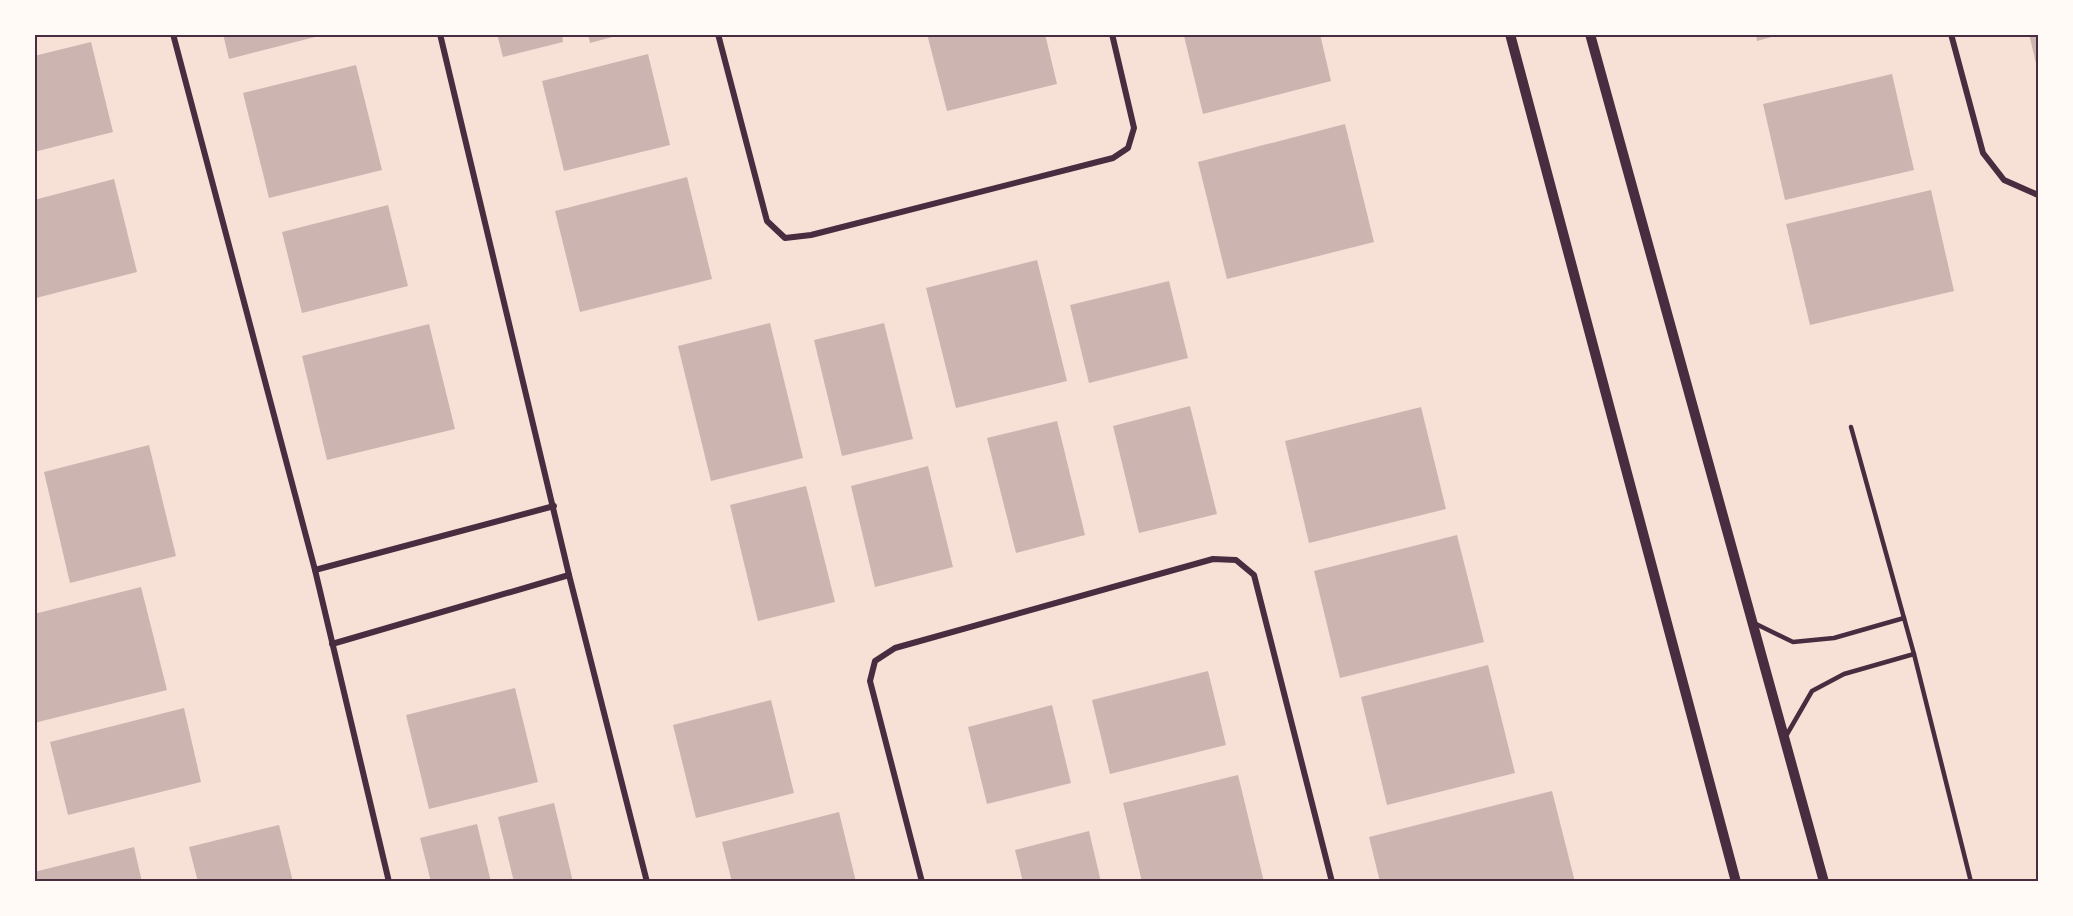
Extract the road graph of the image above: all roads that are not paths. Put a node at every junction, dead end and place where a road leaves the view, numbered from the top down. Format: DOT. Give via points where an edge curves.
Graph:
graph roads {
  1 [pos="173,34"];
  2 [pos="440,34"];
  3 [pos="718,34"];
  4 [pos="1112,34"];
  5 [pos="1510,34"];
  6 [pos="1590,34"];
  7 [pos="1952,34"];
  8 [pos="2038,195"];
  9 [pos="1851,427"];
  10 [pos="555,506"];
  11 [pos="315,570"];
  12 [pos="569,575"];
  13 [pos="1904,618"];
  14 [pos="1752,622"];
  15 [pos="332,644"];
  16 [pos="1914,654"];
  17 [pos="1784,738"];
  18 [pos="389,882"];
  19 [pos="647,882"];
  20 [pos="922,882"];
  21 [pos="1332,882"];
  22 [pos="1736,882"];
  23 [pos="1824,882"];
  24 [pos="1971,882"];
  1 -- 11 [label="street"];
  2 -- 10 [label="street"];
  3 -- 4 [label="street" via="767,221 785,238 1113,158 1128,148 1134,128"];
  5 -- 22 [label="street"];
  6 -- 14 [label="street"];
  7 -- 8 [label="street" via="1983,153 2004,180"];
  9 -- 13 [label="lane"];
  10 -- 11 [label="street"];
  10 -- 12 [label="street"];
  11 -- 15 [label="street"];
  12 -- 15 [label="street"];
  12 -- 19 [label="street"];
  13 -- 14 [label="lane" via="1834,638 1793,642"];
  13 -- 16 [label="lane"];
  14 -- 17 [label="street"];
  15 -- 18 [label="street"];
  16 -- 17 [label="lane" via="1844,674 1812,691"];
  16 -- 24 [label="lane"];
  17 -- 23 [label="street"];
  20 -- 21 [label="street" via="870,681 875,661 895,648 1213,559 1236,560 1254,575"];
}
